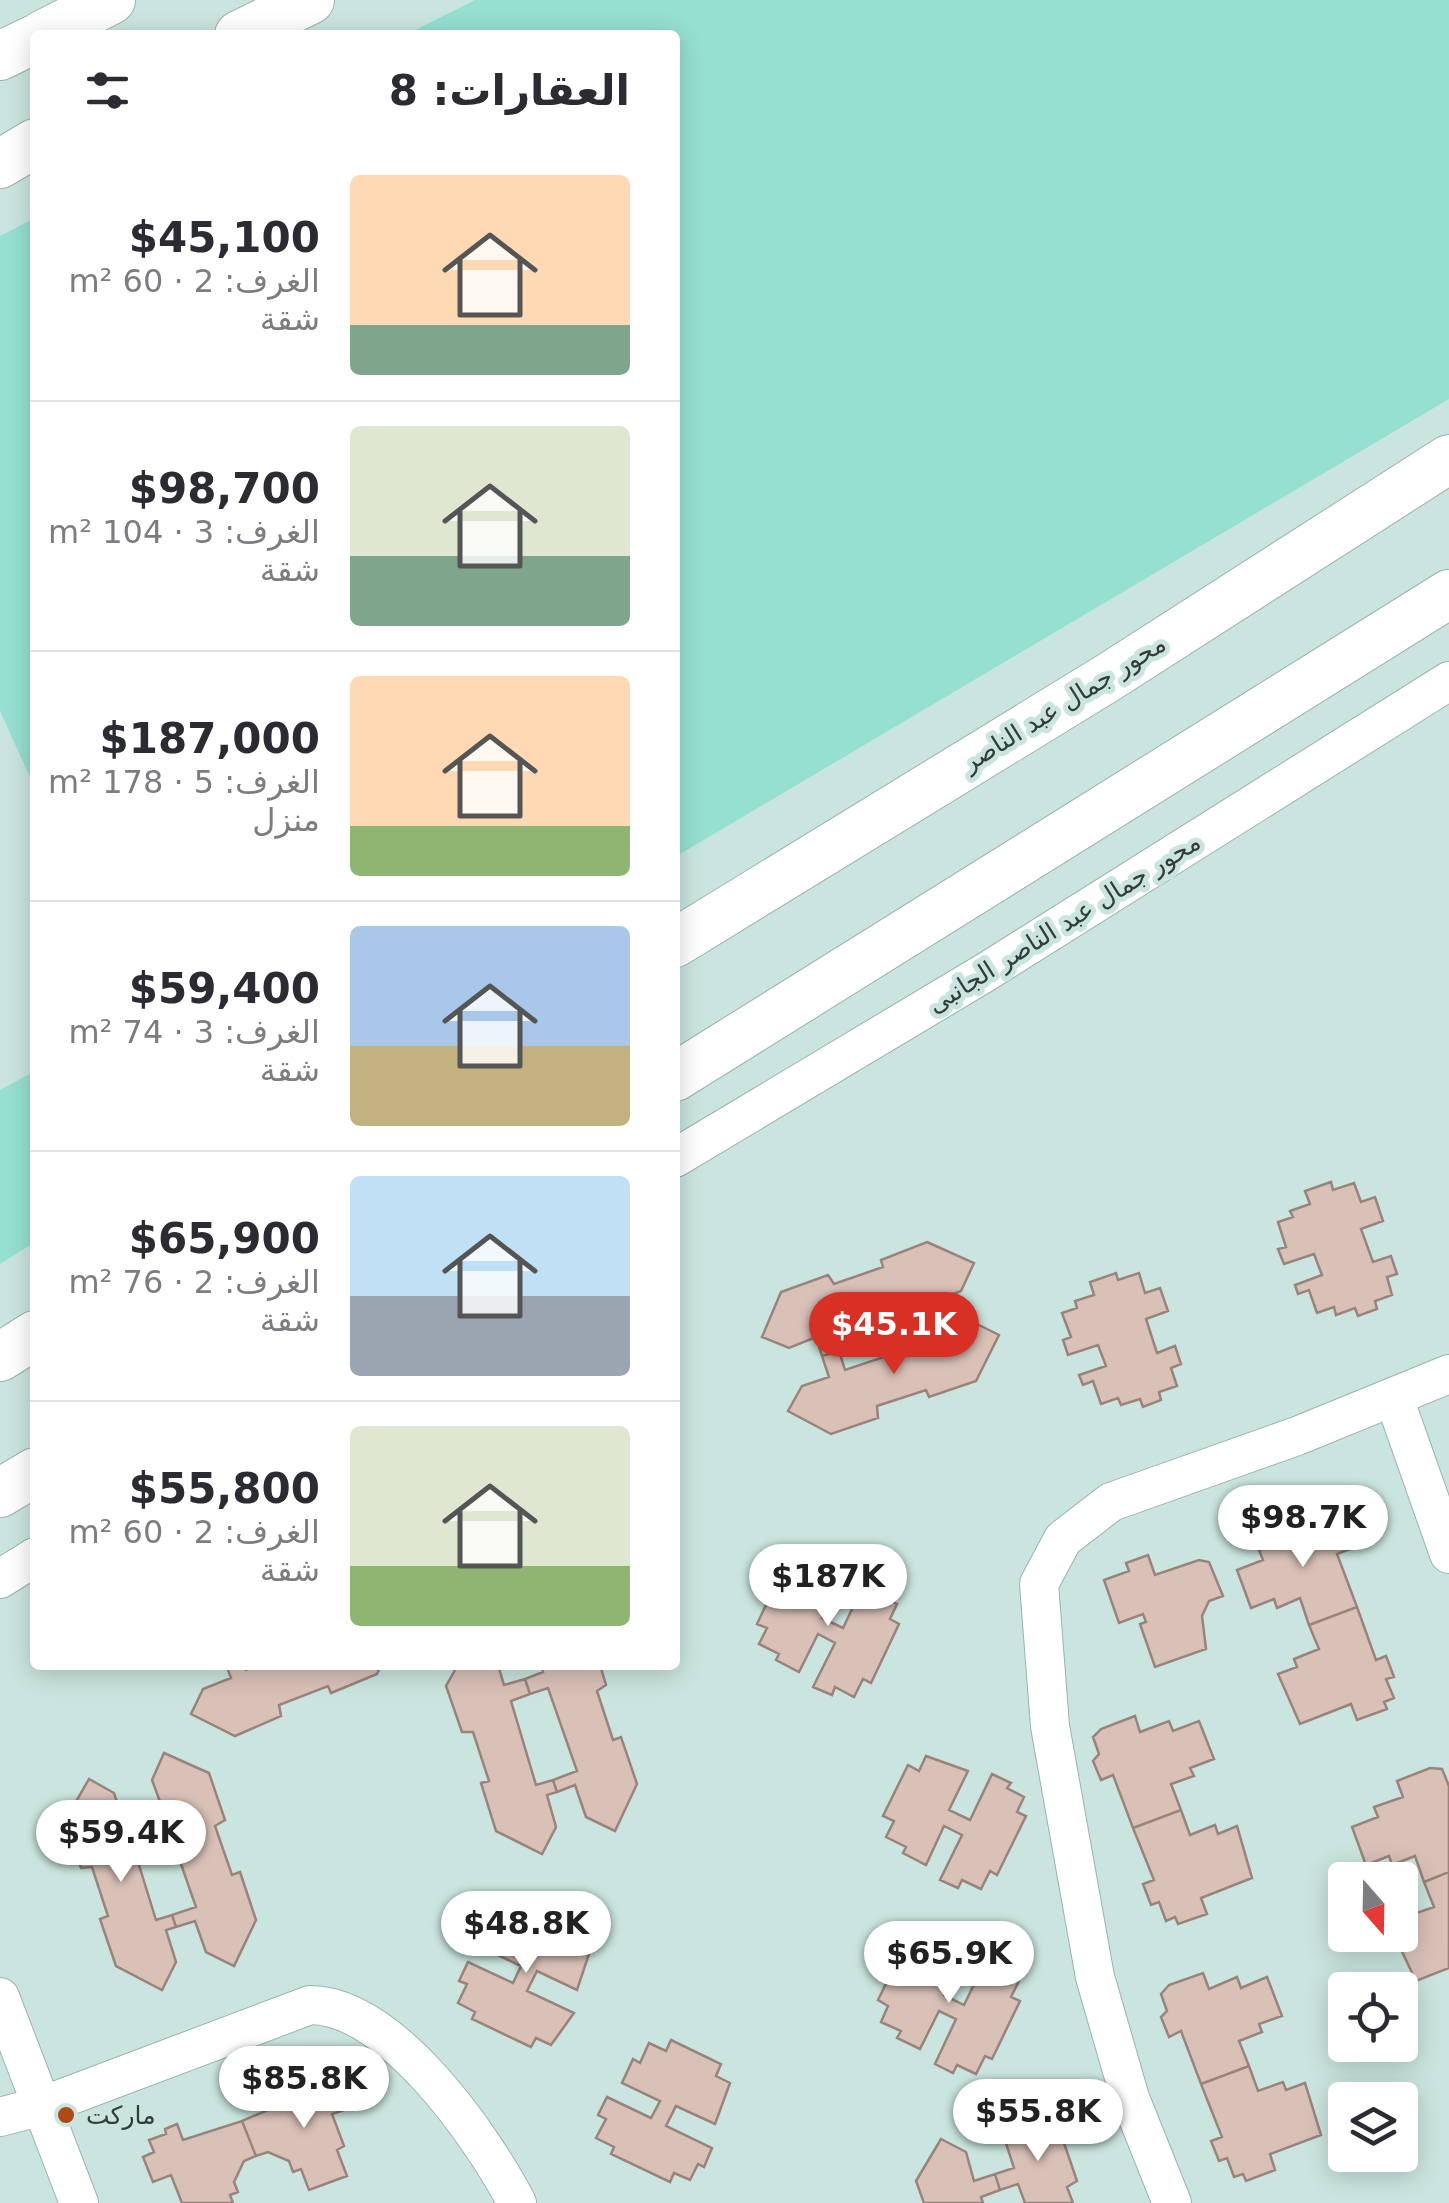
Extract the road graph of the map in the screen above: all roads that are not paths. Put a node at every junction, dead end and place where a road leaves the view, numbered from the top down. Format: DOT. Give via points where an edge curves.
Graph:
graph roads {
  1 [pos="111,0"];
  2 [pos="310,0"];
  3 [pos="52,30"];
  4 [pos="249,30"];
  5 [pos="30,41"];
  6 [pos="0,56"];
  7 [pos="30,146"];
  8 [pos="0,164"];
  9 [pos="1449,459"];
  10 [pos="1449,594"];
  11 [pos="1449,682"];
  12 [pos="680,940"];
  13 [pos="680,1074"];
  14 [pos="680,1155"];
  15 [pos="30,1338"];
  16 [pos="0,1357"];
  17 [pos="1449,1374"];
  18 [pos="1394,1398"];
  19 [pos="30,1475"];
  20 [pos="0,1494"];
  21 [pos="1449,1554"];
  22 [pos="30,1560"];
  23 [pos="0,1578"];
  24 [pos="0,1997"];
  25 [pos="42,2106"];
  26 [pos="0,2117"];
  27 [pos="79,2203"];
  28 [pos="517,2203"];
  29 [pos="1172,2203"];
  1 -- 3 [label="main road"];
  2 -- 4 [label="main road"];
  5 -- 6 [label="main road"];
  7 -- 8 [label="main road"];
  9 -- 12 [label="main road, محور جمال عبد الناصر"];
  10 -- 13 [label="main road"];
  11 -- 14 [label="street, محور جمال عبد الناصر الجانبى"];
  15 -- 16 [label="main road"];
  17 -- 18 [label="street"];
  18 -- 21 [label="street"];
  18 -- 29 [label="street" via="1110,1502 1063,1539 1039,1584 1050,1726 1096,1977 1130,2098"];
  19 -- 20 [label="main road"];
  22 -- 23 [label="street"];
  24 -- 25 [label="street"];
  25 -- 26 [label="street"];
  25 -- 27 [label="street"];
  25 -- 28 [label="street" via="310,2005 332,2005 366,2022 422,2072"];
}
